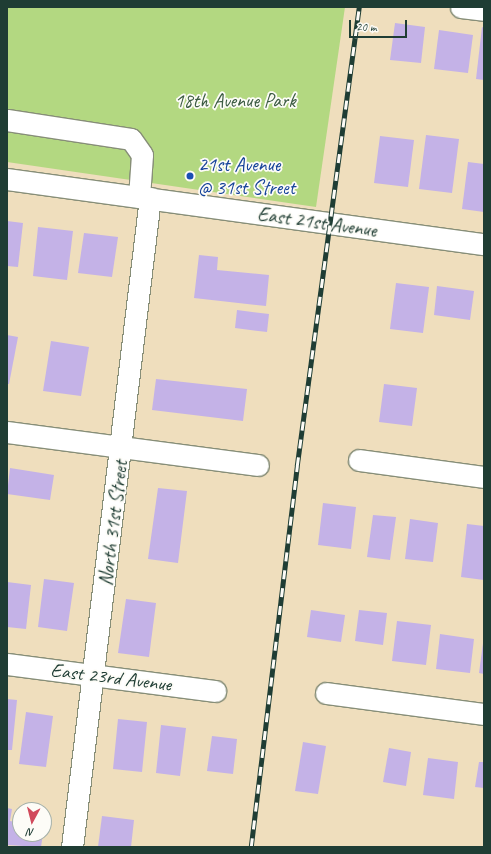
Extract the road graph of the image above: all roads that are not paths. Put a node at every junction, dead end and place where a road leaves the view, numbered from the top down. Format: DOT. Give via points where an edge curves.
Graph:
graph roads {
  1 [pos="461,7"];
  2 [pos="484,10"];
  3 [pos="7,120"];
  4 [pos="7,179"];
  5 [pos="145,198"];
  6 [pos="484,244"];
  7 [pos="7,432"];
  8 [pos="122,446"];
  9 [pos="359,460"];
  10 [pos="258,465"];
  11 [pos="484,476"];
  12 [pos="7,664"];
  13 [pos="93,674"];
  14 [pos="215,691"];
  15 [pos="326,694"];
  16 [pos="484,714"];
  17 [pos="72,847"];
  1 -- 2 [label="street"];
  3 -- 5 [label="street, North 31st Street" via="131,139 142,155"];
  4 -- 5 [label="street, East 21st Avenue"];
  5 -- 6 [label="street, East 21st Avenue"];
  5 -- 8 [label="street, North 31st Street"];
  7 -- 8 [label="street"];
  8 -- 10 [label="street"];
  8 -- 13 [label="street, North 31st Street"];
  9 -- 11 [label="street"];
  12 -- 13 [label="street, East 23rd Avenue"];
  13 -- 14 [label="street, East 23rd Avenue"];
  13 -- 17 [label="street, North 31st Street"];
  15 -- 16 [label="street"];
}
